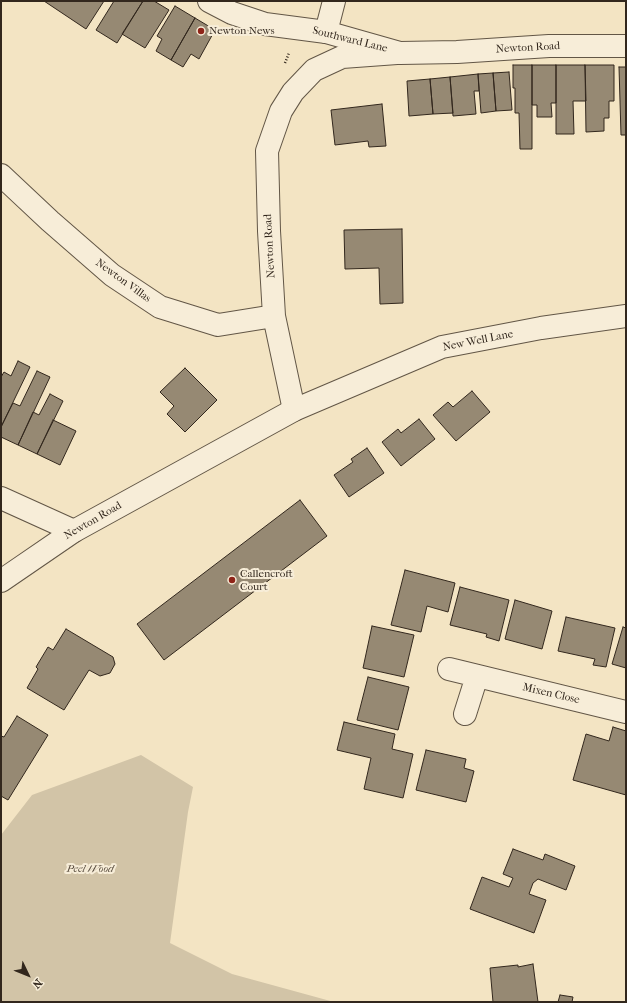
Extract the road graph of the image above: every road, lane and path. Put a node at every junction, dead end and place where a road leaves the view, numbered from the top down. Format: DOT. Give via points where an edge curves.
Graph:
graph roads {
  1 [pos="209,1"];
  2 [pos="334,1"];
  3 [pos="326,32"];
  4 [pos="626,46"];
  5 [pos="284,52"];
  6 [pos="400,52"];
  7 [pos="284,65"];
  8 [pos="1,175"];
  9 [pos="274,316"];
  10 [pos="626,316"];
  11 [pos="294,410"];
  12 [pos="1,498"];
  13 [pos="74,531"];
  14 [pos="1,581"];
  15 [pos="449,670"];
  16 [pos="477,676"];
  17 [pos="626,712"];
  18 [pos="465,714"];
  1 -- 3 [label="street, Southward Lane" via="232,13 265,24"];
  2 -- 3 [label="street"];
  3 -- 6 [label="street, Southward Lane"];
  4 -- 6 [label="street, Newton Road" via="549,46 457,52"];
  5 -- 7 [label="path" via="289,54"];
  6 -- 9 [label="street, Newton Road" via="342,57 314,70 293,92 281,111 267,151"];
  8 -- 9 [label="street, Newton Villas" via="112,275 160,307 218,325"];
  9 -- 11 [label="street, Newton Road"];
  10 -- 11 [label="street, New Well Lane" via="541,328 442,347"];
  11 -- 13 [label="street, Newton Road"];
  12 -- 13 [label="street"];
  13 -- 14 [label="street, Newton Road"];
  15 -- 16 [label="street, Mixen Close"];
  16 -- 17 [label="street, Mixen Close"];
  16 -- 18 [label="street"];
}
